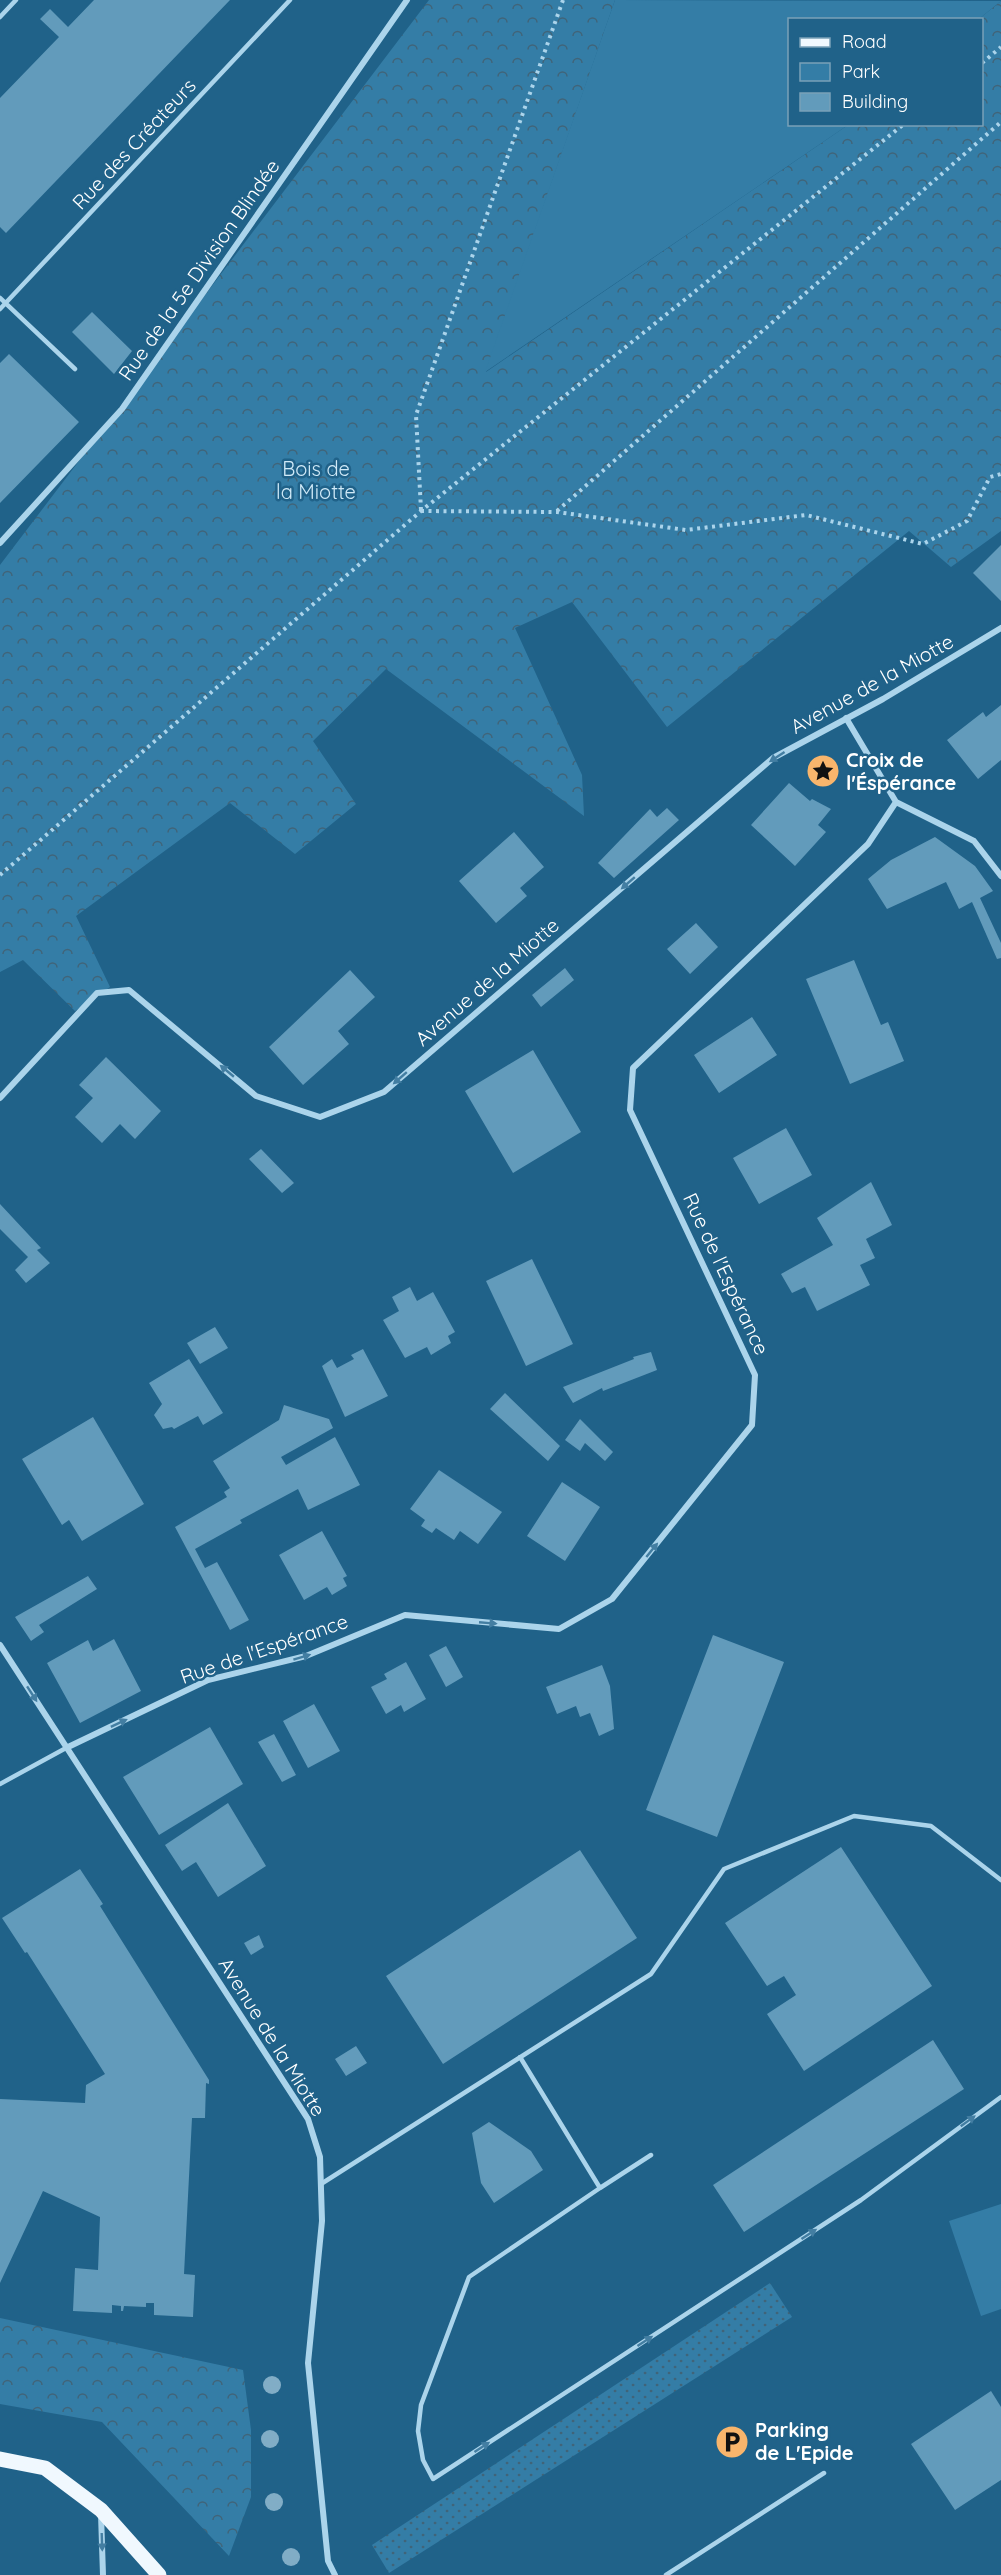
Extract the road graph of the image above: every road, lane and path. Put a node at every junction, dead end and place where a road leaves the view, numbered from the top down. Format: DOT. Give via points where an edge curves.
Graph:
graph roads {
  1 [pos="16,0"];
  2 [pos="290,0"];
  3 [pos="407,0"];
  4 [pos="563,0"];
  5 [pos="0,17"];
  6 [pos="1001,47"];
  7 [pos="983,61"];
  8 [pos="1001,123"];
  9 [pos="902,126"];
  10 [pos="0,298"];
  11 [pos="5,303"];
  12 [pos="0,309"];
  13 [pos="75,369"];
  14 [pos="1001,474"];
  15 [pos="421,511"];
  16 [pos="556,512"];
  17 [pos="0,543"];
  18 [pos="1001,628"];
  19 [pos="846,718"];
  20 [pos="896,802"];
  21 [pos="0,875"];
  22 [pos="1001,876"];
  23 [pos="0,1098"];
  24 [pos="0,1645"];
  25 [pos="66,1748"];
  26 [pos="0,1784"];
  27 [pos="1001,1880"];
  28 [pos="520,2057"];
  29 [pos="1001,2097"];
  30 [pos="651,2155"];
  31 [pos="321,2184"];
  32 [pos="600,2188"];
  33 [pos="0,2459"];
  34 [pos="824,2473"];
  35 [pos="101,2510"];
  36 [pos="103,2575"];
  37 [pos="159,2575"];
  38 [pos="335,2575"];
  39 [pos="666,2575"];
  1 -- 5 [label="lane"];
  2 -- 11 [label="lane, Rue des Créateurs"];
  3 -- 17 [label="street, Rue de la 5e Division Blindée" via="122,409"];
  4 -- 15 [label="path" via="416,415"];
  6 -- 7 [label="path"];
  8 -- 16 [label="path"];
  9 -- 15 [label="path"];
  10 -- 11 [label="lane"];
  11 -- 12 [label="lane, Rue des Créateurs"];
  11 -- 13 [label="lane"];
  14 -- 16 [label="path" via="990,477 967,521 922,544 806,514 686,530"];
  15 -- 16 [label="path"];
  15 -- 21 [label="path"];
  18 -- 19 [label="street, Avenue de la Miotte"];
  19 -- 20 [label="street"];
  19 -- 23 [label="street, Avenue de la Miotte, one-way" via="773,758 384,1092 320,1117 256,1096 129,990 97,993"];
  20 -- 22 [label="street" via="974,841"];
  25 -- 20 [label="street, Rue de l'Espérance, one-way" via="208,1680 306,1656 405,1616 559,1629 612,1599 752,1425 755,1376 630,1110 633,1068 868,844"];
  24 -- 25 [label="street, Avenue de la Miotte, one-way"];
  25 -- 26 [label="lane"];
  25 -- 31 [label="street, Avenue de la Miotte" via="308,2119 320,2157"];
  27 -- 28 [label="lane" via="931,1826 854,1816 724,1869 651,1974"];
  28 -- 31 [label="lane"];
  28 -- 32 [label="lane"];
  32 -- 29 [label="lane, one-way" via="469,2277 421,2406 418,2431 423,2460 433,2479 861,2200"];
  30 -- 32 [label="lane"];
  31 -- 38 [label="street, Avenue de la Miotte" via="322,2221 308,2363 328,2561"];
  33 -- 35 [label="main road" via="45,2468"];
  34 -- 39 [label="lane"];
  35 -- 36 [label="street, one-way"];
  35 -- 37 [label="main road"];
}
